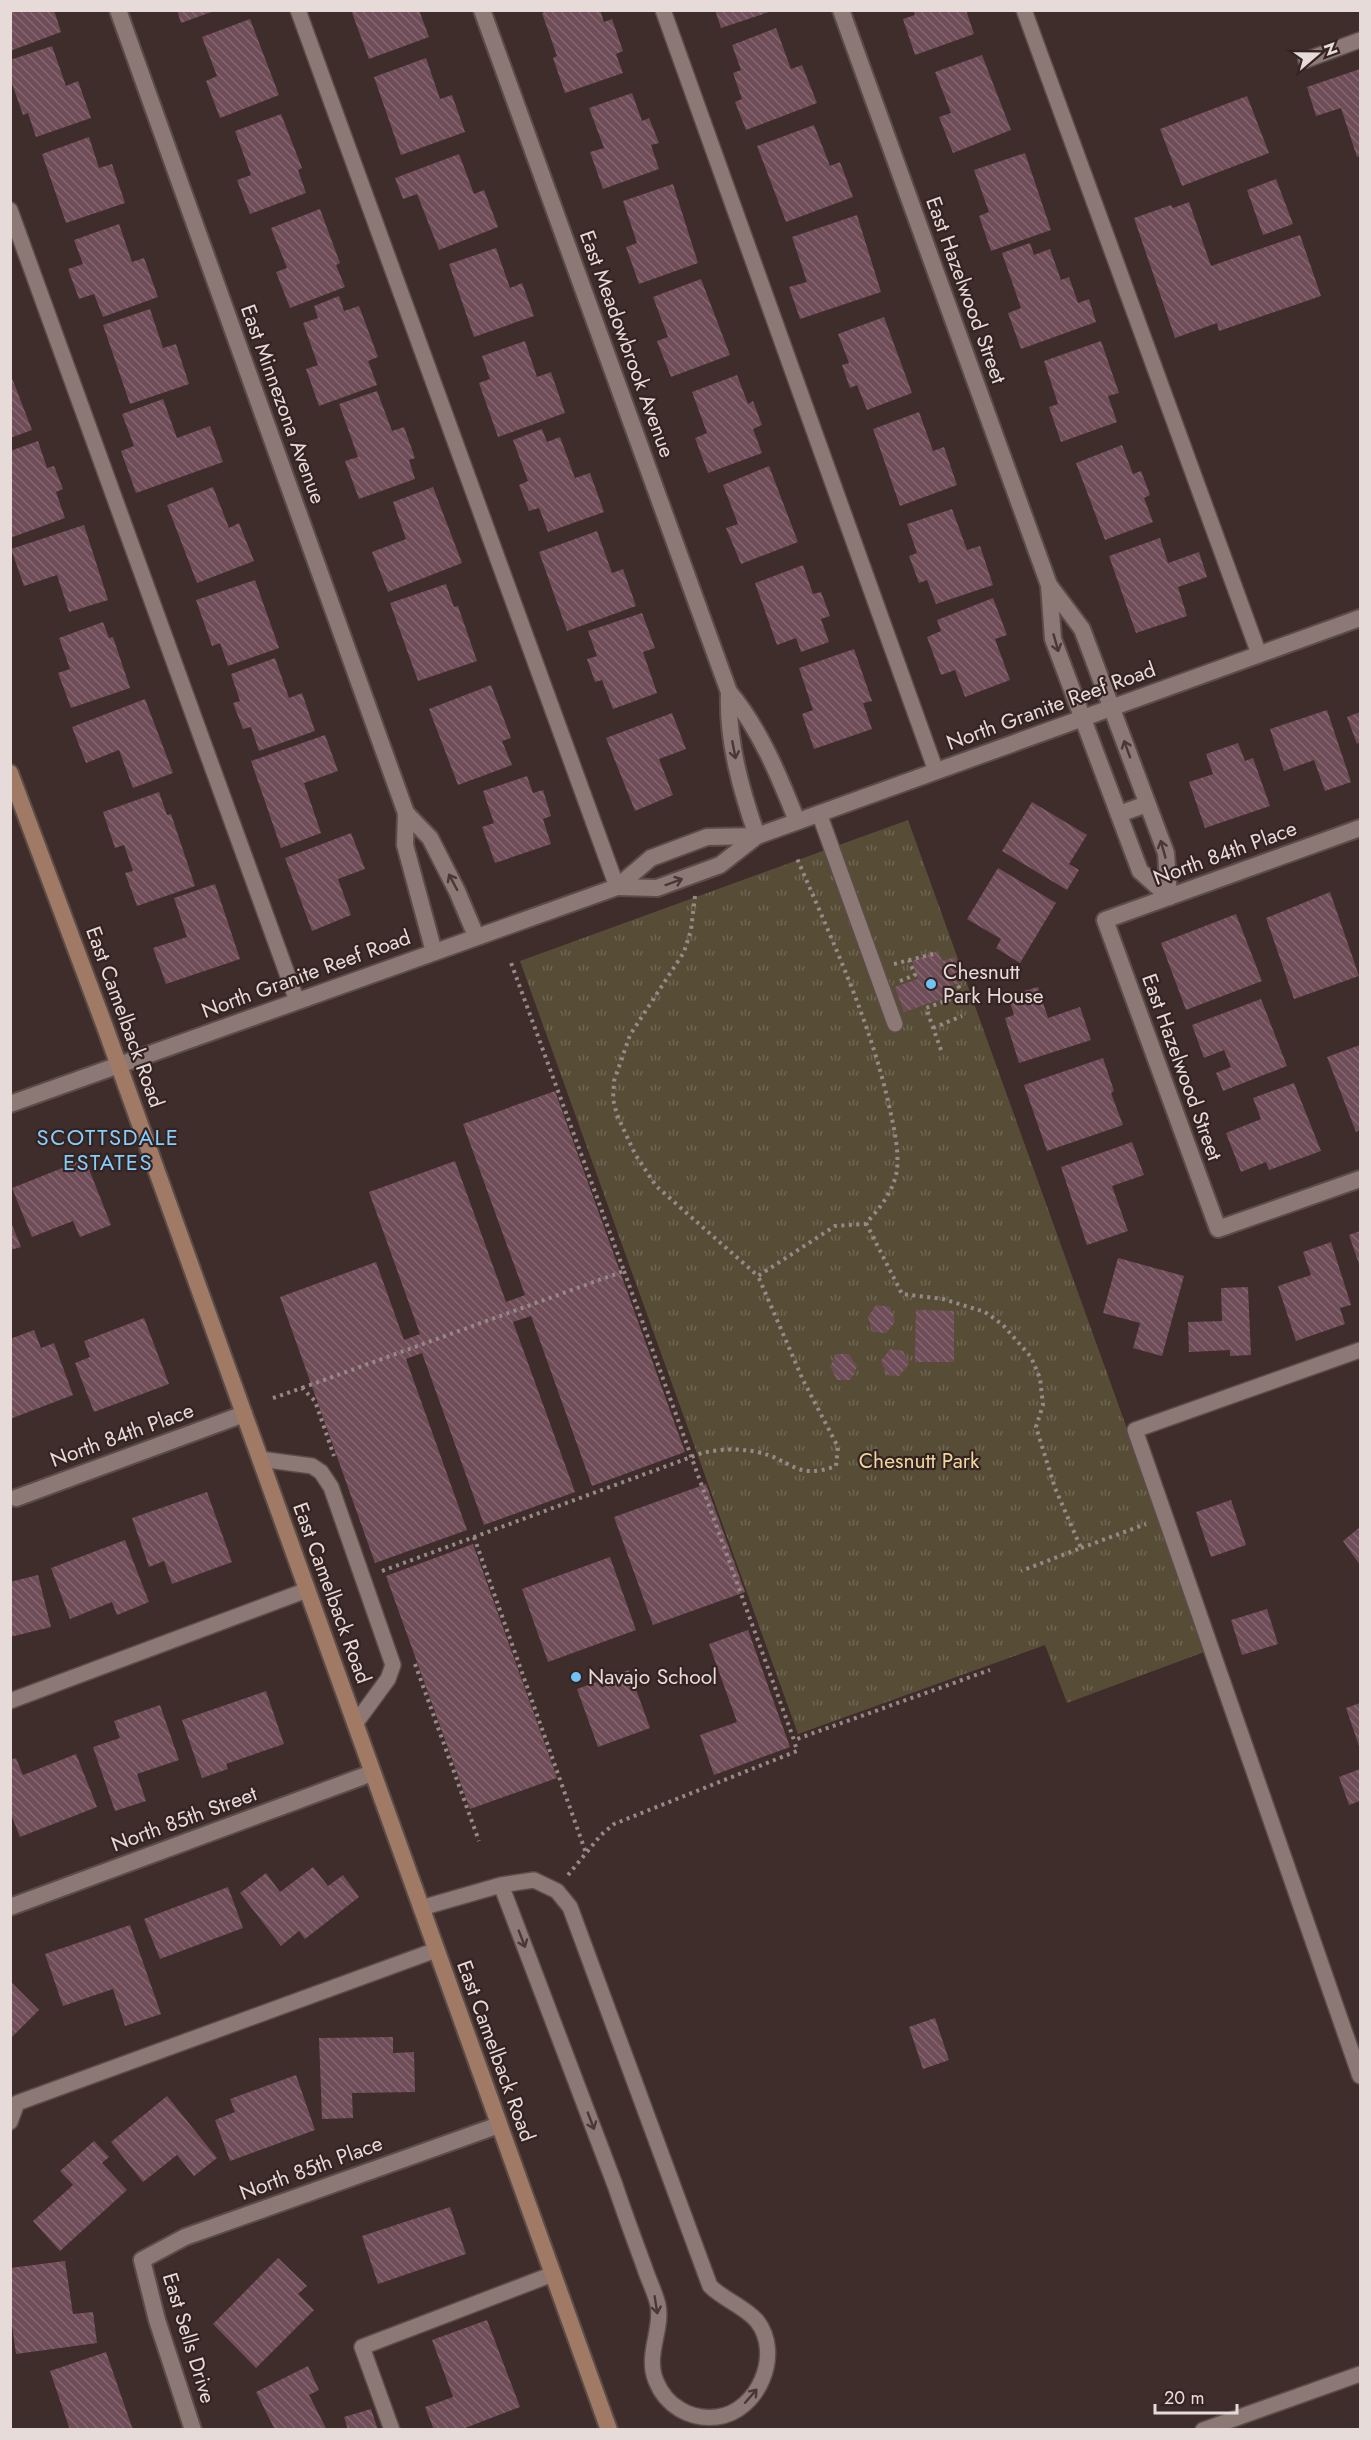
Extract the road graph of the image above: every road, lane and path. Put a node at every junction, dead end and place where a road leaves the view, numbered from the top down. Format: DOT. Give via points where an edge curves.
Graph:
graph roads {
  1 [pos="117,10"];
  2 [pos="298,10"];
  3 [pos="482,10"];
  4 [pos="663,10"];
  5 [pos="841,10"];
  6 [pos="1024,10"];
  7 [pos="1360,40"];
  8 [pos="1306,60"];
  9 [pos="10,210"];
  10 [pos="1050,585"];
  11 [pos="1360,618"];
  12 [pos="1259,654"];
  13 [pos="729,692"];
  14 [pos="1112,708"];
  15 [pos="1083,718"];
  16 [pos="936,771"];
  17 [pos="10,773"];
  18 [pos="1147,804"];
  19 [pos="406,813"];
  20 [pos="819,813"];
  21 [pos="1119,814"];
  22 [pos="797,821"];
  23 [pos="1360,828"];
  24 [pos="757,836"];
  25 [pos="796,856"];
  26 [pos="617,887"];
  27 [pos="695,894"];
  28 [pos="1169,897"];
  29 [pos="1105,920"];
  30 [pos="476,936"];
  31 [pos="434,952"];
  32 [pos="937,953"];
  33 [pos="510,960"];
  34 [pos="886,966"];
  35 [pos="958,985"];
  36 [pos="297,1001"];
  37 [pos="962,1016"];
  38 [pos="895,1024"];
  39 [pos="933,1028"];
  40 [pos="941,1050"];
  41 [pos="119,1066"];
  42 [pos="10,1104"];
  43 [pos="1360,1179"];
  44 [pos="866,1223"];
  45 [pos="624,1271"];
  46 [pos="758,1276"];
  47 [pos="1360,1350"];
  48 [pos="302,1388"];
  49 [pos="244,1414"];
  50 [pos="691,1457"];
  51 [pos="260,1459"];
  52 [pos="16,1498"];
  53 [pos="1155,1521"];
  54 [pos="474,1537"];
  55 [pos="1082,1548"];
  56 [pos="381,1571"];
  57 [pos="1021,1571"];
  58 [pos="306,1590"];
  59 [pos="990,1670"];
  60 [pos="10,1701"];
  61 [pos="355,1724"];
  62 [pos="794,1740"];
  63 [pos="372,1773"];
  64 [pos="586,1853"];
  65 [pos="568,1875"];
  66 [pos="501,1885"];
  67 [pos="10,1907"];
  68 [pos="421,1908"];
  69 [pos="436,1950"];
  70 [pos="1360,2076"];
  71 [pos="10,2122"];
  72 [pos="499,2125"];
  73 [pos="142,2260"];
  74 [pos="553,2274"];
  75 [pos="1360,2374"];
  76 [pos="193,2430"];
  77 [pos="392,2430"];
  78 [pos="609,2430"];
  79 [pos="1203,2430"];
  1 -- 19 [label="street, East Minnezona Avenue"];
  2 -- 26 [label="lane"];
  3 -- 13 [label="street, East Meadowbrook Avenue"];
  4 -- 16 [label="lane"];
  5 -- 10 [label="street, East Hazelwood Street"];
  6 -- 12 [label="lane"];
  7 -- 8 [label="lane"];
  9 -- 36 [label="lane"];
  10 -- 14 [label="street, East Hazelwood Street" via="1082,628"];
  10 -- 15 [label="street, East Hazelwood Street, one-way" via="1053,639"];
  11 -- 12 [label="street, North Granite Reef Road"];
  12 -- 14 [label="street, North Granite Reef Road"];
  13 -- 22 [label="street, East Meadowbrook Avenue" via="745,712"];
  13 -- 24 [label="street, East Meadowbrook Avenue, one-way" via="728,719 743,793"];
  14 -- 15 [label="street, North Granite Reef Road"];
  18 -- 14 [label="street, East Hazelwood Street, one-way"];
  15 -- 16 [label="street, North Granite Reef Road"];
  15 -- 21 [label="street, East Hazelwood Street"];
  16 -- 20 [label="street, North Granite Reef Road"];
  17 -- 41 [label="main road, East Camelback Road"];
  18 -- 21 [label="street"];
  28 -- 18 [label="street, East Hazelwood Street, one-way" via="1166,853"];
  30 -- 19 [label="street, East Minnezona Avenue, one-way" via="430,838"];
  19 -- 31 [label="street, East Minnezona Avenue" via="405,845"];
  20 -- 22 [label="street, North Granite Reef Road"];
  20 -- 38 [label="lane"];
  21 -- 28 [label="street, East Hazelwood Street" via="1140,871"];
  22 -- 24 [label="street, North Granite Reef Road"];
  23 -- 28 [label="street, North 84th Place"];
  26 -- 24 [label="street, North Granite Reef Road, one-way" via="657,888 720,866"];
  24 -- 26 [label="street, North Granite Reef Road" via="707,837 660,854"];
  25 -- 46 [label="path" via="871,1041 895,1133 897,1169 881,1205 866,1224 835,1226"];
  26 -- 30 [label="street, North Granite Reef Road"];
  27 -- 46 [label="path" via="684,952 630,1035 614,1081 613,1099 635,1154 656,1186"];
  28 -- 29 [label="street, North 84th Place"];
  29 -- 43 [label="street, East Hazelwood Street" via="1218,1229"];
  30 -- 31 [label="street, North Granite Reef Road"];
  31 -- 36 [label="street, North Granite Reef Road"];
  32 -- 34 [label="path"];
  33 -- 45 [label="path"];
  35 -- 39 [label="path" via="962,995 926,1008"];
  36 -- 41 [label="street, North Granite Reef Road"];
  37 -- 39 [label="path"];
  39 -- 40 [label="path"];
  41 -- 42 [label="street, North Granite Reef Road"];
  41 -- 49 [label="main road, East Camelback Road"];
  44 -- 55 [label="path" via="902,1294 943,1299 985,1312 1003,1325 1031,1357 1040,1378 1043,1405 1036,1427 1055,1488"];
  45 -- 48 [label="path"];
  45 -- 50 [label="path"];
  46 -- 50 [label="path" via="803,1380 838,1447 836,1467 819,1473 801,1471 758,1452 720,1449"];
  47 -- 70 [label="lane" via="1135,1430"];
  49 -- 51 [label="main road, East Camelback Road"];
  49 -- 52 [label="street, North 84th Place"];
  50 -- 54 [label="path"];
  50 -- 62 [label="path"];
  51 -- 58 [label="main road, East Camelback Road"];
  51 -- 61 [label="lane" via="312,1466 331,1487 393,1665 388,1679"];
  53 -- 55 [label="path"];
  54 -- 56 [label="path"];
  54 -- 64 [label="path"];
  55 -- 57 [label="path"];
  58 -- 60 [label="lane"];
  58 -- 61 [label="main road, East Camelback Road"];
  59 -- 62 [label="path"];
  61 -- 63 [label="main road, East Camelback Road"];
  62 -- 64 [label="path" via="797,1751 614,1824"];
  63 -- 67 [label="street, North 85th Street"];
  63 -- 68 [label="main road, East Camelback Road"];
  64 -- 65 [label="path"];
  66 -- 66 [label="lane, one-way" via="658,2306 652,2354 655,2379 664,2396 682,2412 694,2417 731,2412 746,2404 765,2372 767,2345 758,2322 710,2286 570,1907 556,1891 534,1880"];
  66 -- 68 [label="lane"];
  68 -- 69 [label="main road, East Camelback Road"];
  69 -- 71 [label="lane" via="17,2103"];
  69 -- 72 [label="main road, East Camelback Road"];
  72 -- 73 [label="street, North 85th Place" via="185,2237"];
  72 -- 74 [label="main road, East Camelback Road"];
  73 -- 76 [label="street, East Sells Drive"];
  74 -- 77 [label="lane" via="362,2347"];
  74 -- 78 [label="main road, East Camelback Road"];
  75 -- 79 [label="lane"];
}
